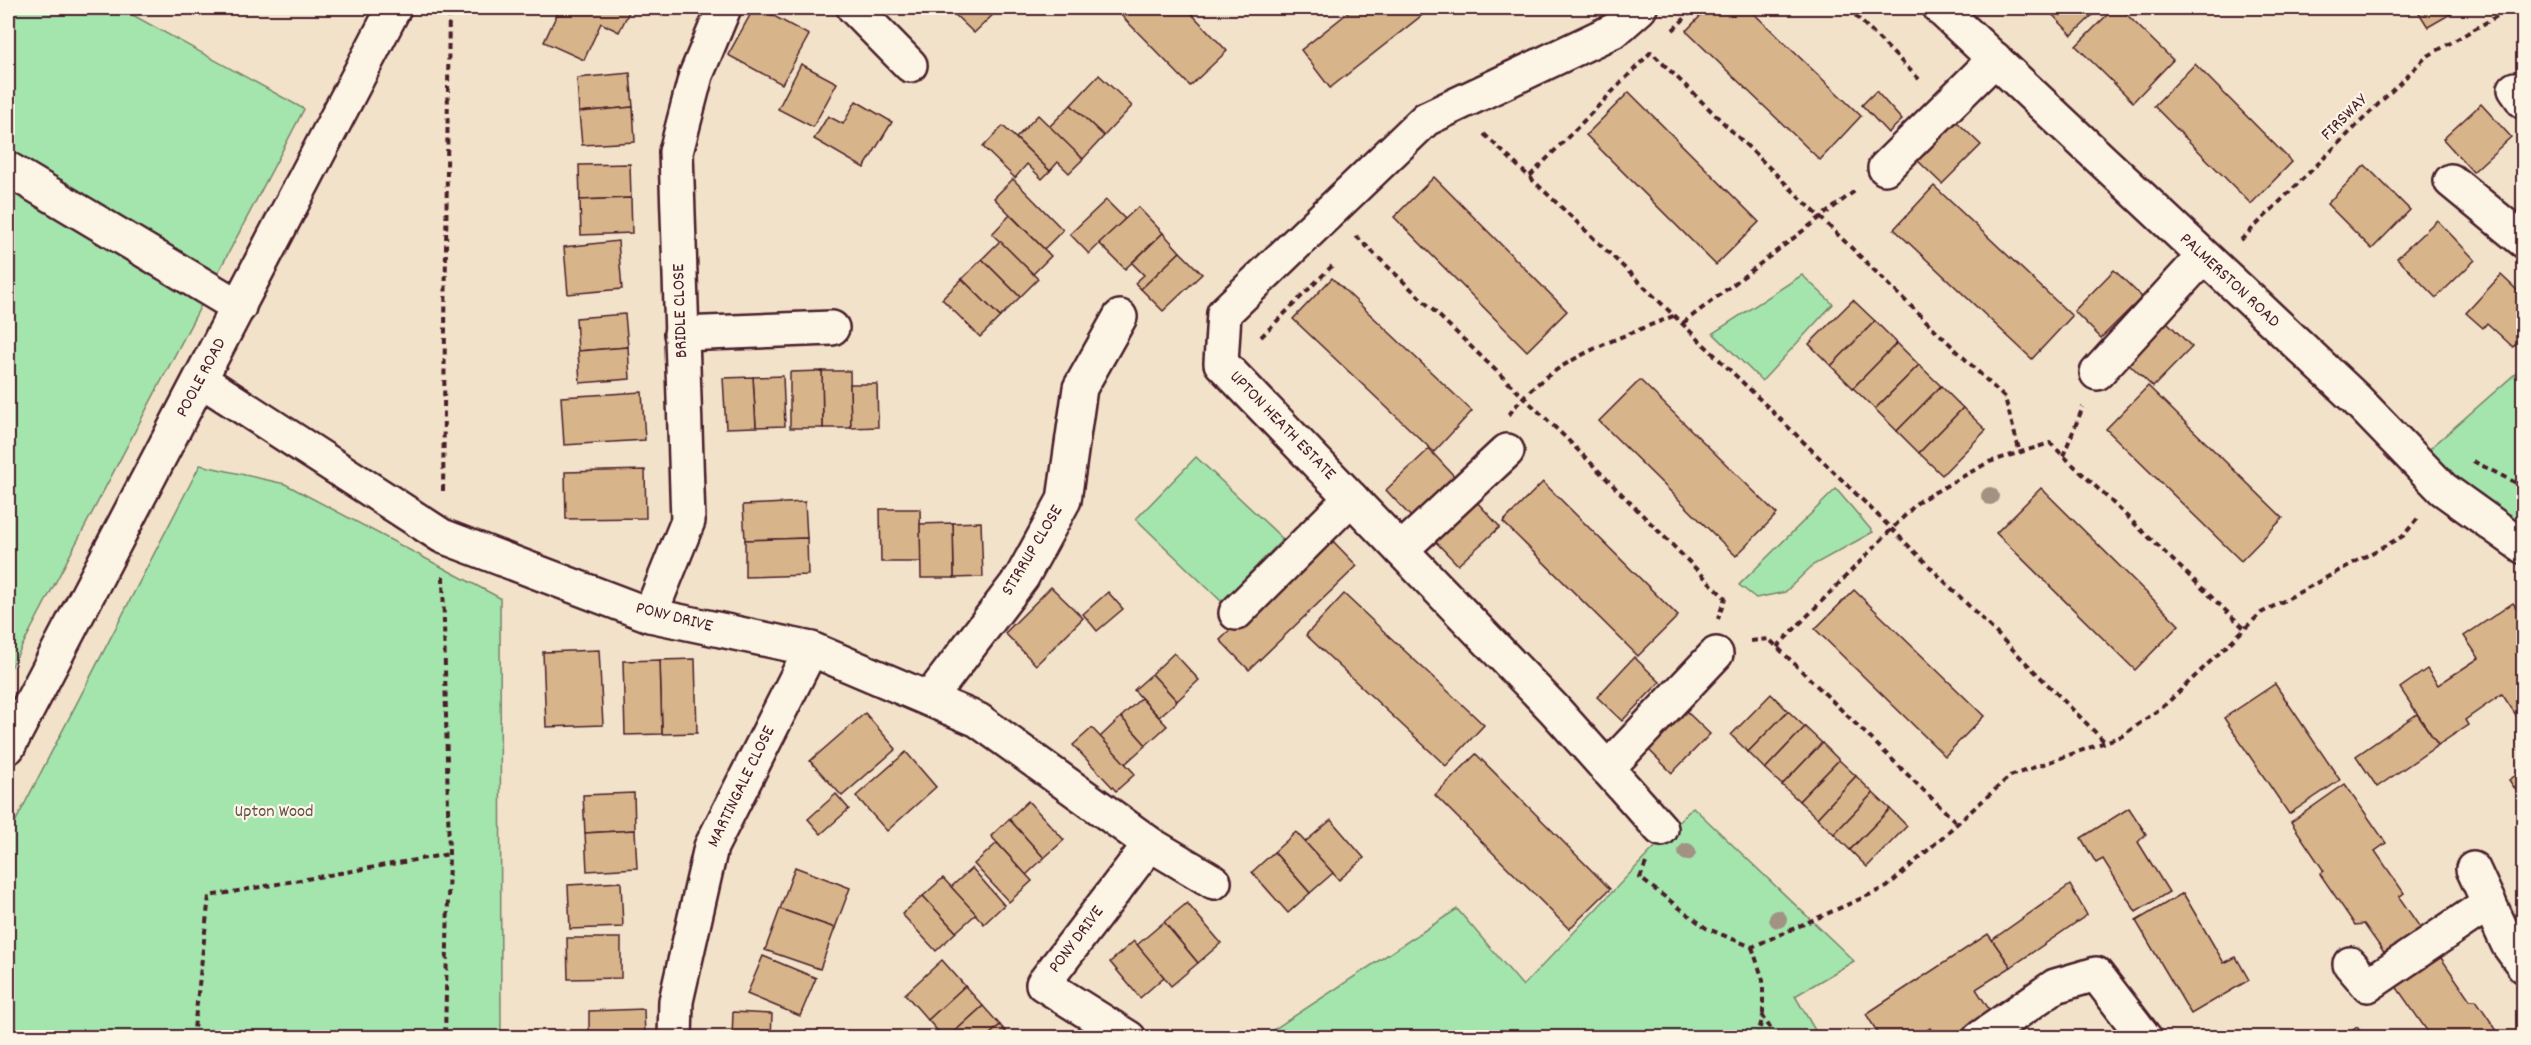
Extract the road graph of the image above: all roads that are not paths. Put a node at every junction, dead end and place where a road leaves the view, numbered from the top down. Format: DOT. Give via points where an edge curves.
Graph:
graph roads {
  1 [pos="394,8"];
  2 [pos="724,8"];
  3 [pos="854,8"];
  4 [pos="1640,8"];
  5 [pos="1940,8"];
  6 [pos="1995,59"];
  7 [pos="910,65"];
  8 [pos="1885,168"];
  9 [pos="8,169"];
  10 [pos="2451,181"];
  11 [pos="2523,241"];
  12 [pos="2208,262"];
  13 [pos="239,307"];
  14 [pos="1120,317"];
  15 [pos="832,328"];
  16 [pos="681,334"];
  17 [pos="2097,373"];
  18 [pos="201,380"];
  19 [pos="1507,451"];
  20 [pos="1351,498"];
  21 [pos="2523,547"];
  22 [pos="1401,550"];
  23 [pos="1236,613"];
  24 [pos="650,615"];
  25 [pos="1720,641"];
  26 [pos="812,649"];
  27 [pos="929,699"];
  28 [pos="8,747"];
  29 [pos="1607,769"];
  30 [pos="1661,829"];
  31 [pos="1150,844"];
  32 [pos="2473,869"];
  33 [pos="1214,882"];
  34 [pos="2489,903"];
  35 [pos="2350,964"];
  36 [pos="2523,966"];
  37 [pos="675,1038"];
  38 [pos="1129,1038"];
  39 [pos="1980,1038"];
  40 [pos="2145,1038"];
  1 -- 13 [label="street, POOLE ROAD"];
  2 -- 16 [label="street, BRIDLE CLOSE" via="696,75 676,152"];
  3 -- 7 [label="street"];
  4 -- 20 [label="street, UPTON HEATH ESTATE" via="1615,30 1426,118 1224,313 1221,363"];
  5 -- 6 [label="street, PALMERSTON ROAD"];
  6 -- 8 [label="street"];
  6 -- 12 [label="street, PALMERSTON ROAD"];
  9 -- 13 [label="street"];
  10 -- 11 [label="street"];
  12 -- 17 [label="street"];
  12 -- 21 [label="street, PALMERSTON ROAD" via="2355,398 2443,489"];
  13 -- 18 [label="street, POOLE ROAD"];
  14 -- 27 [label="street, STIRRUP CLOSE" via="1080,388 1064,500 1022,577"];
  15 -- 16 [label="street"];
  16 -- 24 [label="street, BRIDLE CLOSE" via="688,521"];
  18 -- 24 [label="street, PONY DRIVE" via="442,536"];
  18 -- 28 [label="street, POOLE ROAD"];
  19 -- 22 [label="street"];
  20 -- 22 [label="street, UPTON HEATH ESTATE"];
  20 -- 23 [label="street"];
  22 -- 29 [label="street, UPTON HEATH ESTATE"];
  24 -- 26 [label="street, PONY DRIVE"];
  25 -- 29 [label="street"];
  26 -- 27 [label="street, PONY DRIVE"];
  26 -- 37 [label="street, MARTINGALE CLOSE" via="711,847 676,1002"];
  27 -- 31 [label="street, PONY DRIVE" via="978,720"];
  29 -- 30 [label="street, UPTON HEATH ESTATE"];
  31 -- 33 [label="street, PONY DRIVE"];
  31 -- 38 [label="street, PONY DRIVE" via="1044,984"];
  32 -- 34 [label="street"];
  34 -- 35 [label="street" via="2368,985"];
  34 -- 36 [label="street"];
  39 -- 40 [label="street" via="2055,986 2096,974"];
}
